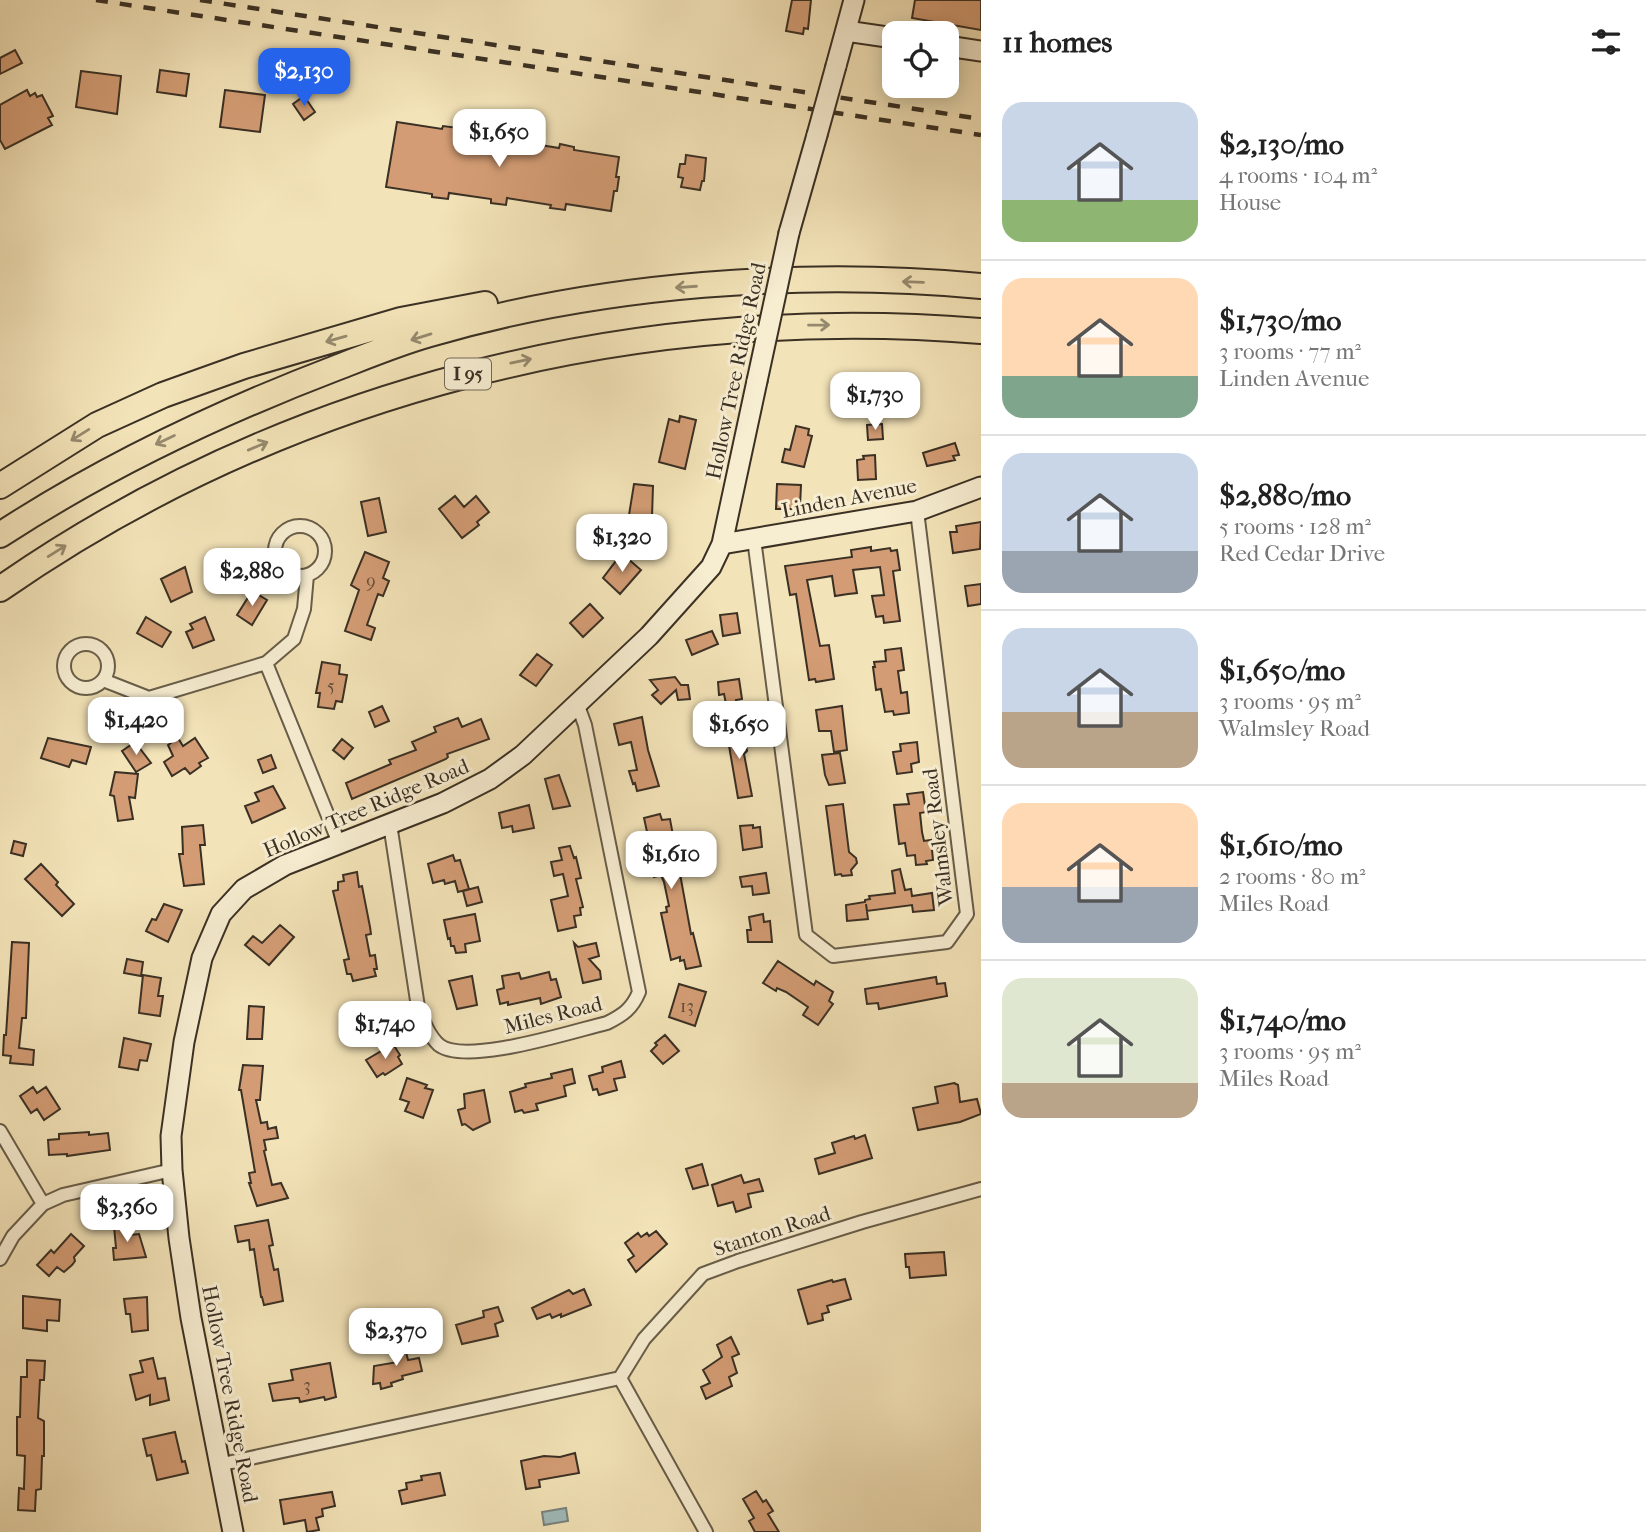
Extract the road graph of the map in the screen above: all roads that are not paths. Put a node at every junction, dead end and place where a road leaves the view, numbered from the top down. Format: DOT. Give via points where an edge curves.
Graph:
graph roads {
  1 [pos="853,0"];
  2 [pos="846,31"];
  3 [pos="882,36"];
  4 [pos="959,48"];
  5 [pos="981,51"];
  6 [pos="981,286"];
  7 [pos="607,296"];
  8 [pos="981,331"];
  9 [pos="0,486"];
  10 [pos="981,487"];
  11 [pos="917,511"];
  12 [pos="0,535"];
  13 [pos="754,539"];
  14 [pos="722,544"];
  15 [pos="307,575"];
  16 [pos="0,589"];
  17 [pos="265,663"];
  18 [pos="103,680"];
  19 [pos="577,703"];
  20 [pos="390,824"];
  21 [pos="339,843"];
  22 [pos="0,1131"];
  23 [pos="172,1170"];
  24 [pos="981,1189"];
  25 [pos="43,1204"];
  26 [pos="0,1259"];
  27 [pos="620,1378"];
  28 [pos="218,1465"];
  29 [pos="233,1532"];
  30 [pos="706,1532"];
  1 -- 2 [label="main road, Hollow Tree Ridge Road"];
  2 -- 3 [label="main road"];
  2 -- 14 [label="main road, Hollow Tree Ridge Road, bridge" via="789,233"];
  4 -- 5 [label="main road"];
  6 -- 7 [label="highway, I 95, one-way" via="774,282"];
  7 -- 9 [label="highway, one-way" via="528,295 401,320 244,366 97,425"];
  7 -- 12 [label="highway, I 95, one-way" via="514,313 386,347 155,445"];
  16 -- 8 [label="highway, I 95, one-way" via="116,516 237,455 339,414 468,373 602,345 713,331 860,325"];
  10 -- 11 [label="main road, Linden Avenue"];
  11 -- 13 [label="main road, Linden Avenue"];
  11 -- 13 [label="street, Walmsley Road" via="967,914 947,942 833,956 806,934"];
  13 -- 14 [label="main road, Linden Avenue"];
  14 -- 19 [label="main road, Hollow Tree Ridge Road" via="691,591"];
  15 -- 15 [label="street" via="281,568 275,551 282,534 298,526 315,531 325,547 321,565"];
  15 -- 17 [label="street" via="304,609 294,639"];
  17 -- 18 [label="street" via="149,698"];
  17 -- 21 [label="street"];
  19 -- 20 [label="main road, Hollow Tree Ridge Road" via="523,755 490,779"];
  19 -- 20 [label="street, Miles Road" via="639,992 622,1016 484,1052 458,1052 440,1046 418,1007"];
  20 -- 21 [label="main road, Hollow Tree Ridge Road"];
  21 -- 23 [label="main road, Hollow Tree Ridge Road" via="285,865 244,889 221,914 202,958 184,1042 171,1136"];
  22 -- 25 [label="street"];
  23 -- 25 [label="street" via="63,1195"];
  23 -- 28 [label="main road, Hollow Tree Ridge Road" via="191,1318"];
  24 -- 27 [label="street, Stanton Road" via="703,1274 645,1339"];
  25 -- 26 [label="street" via="13,1236"];
  27 -- 28 [label="street"];
  27 -- 30 [label="street"];
  28 -- 29 [label="main road, Hollow Tree Ridge Road"];
}
